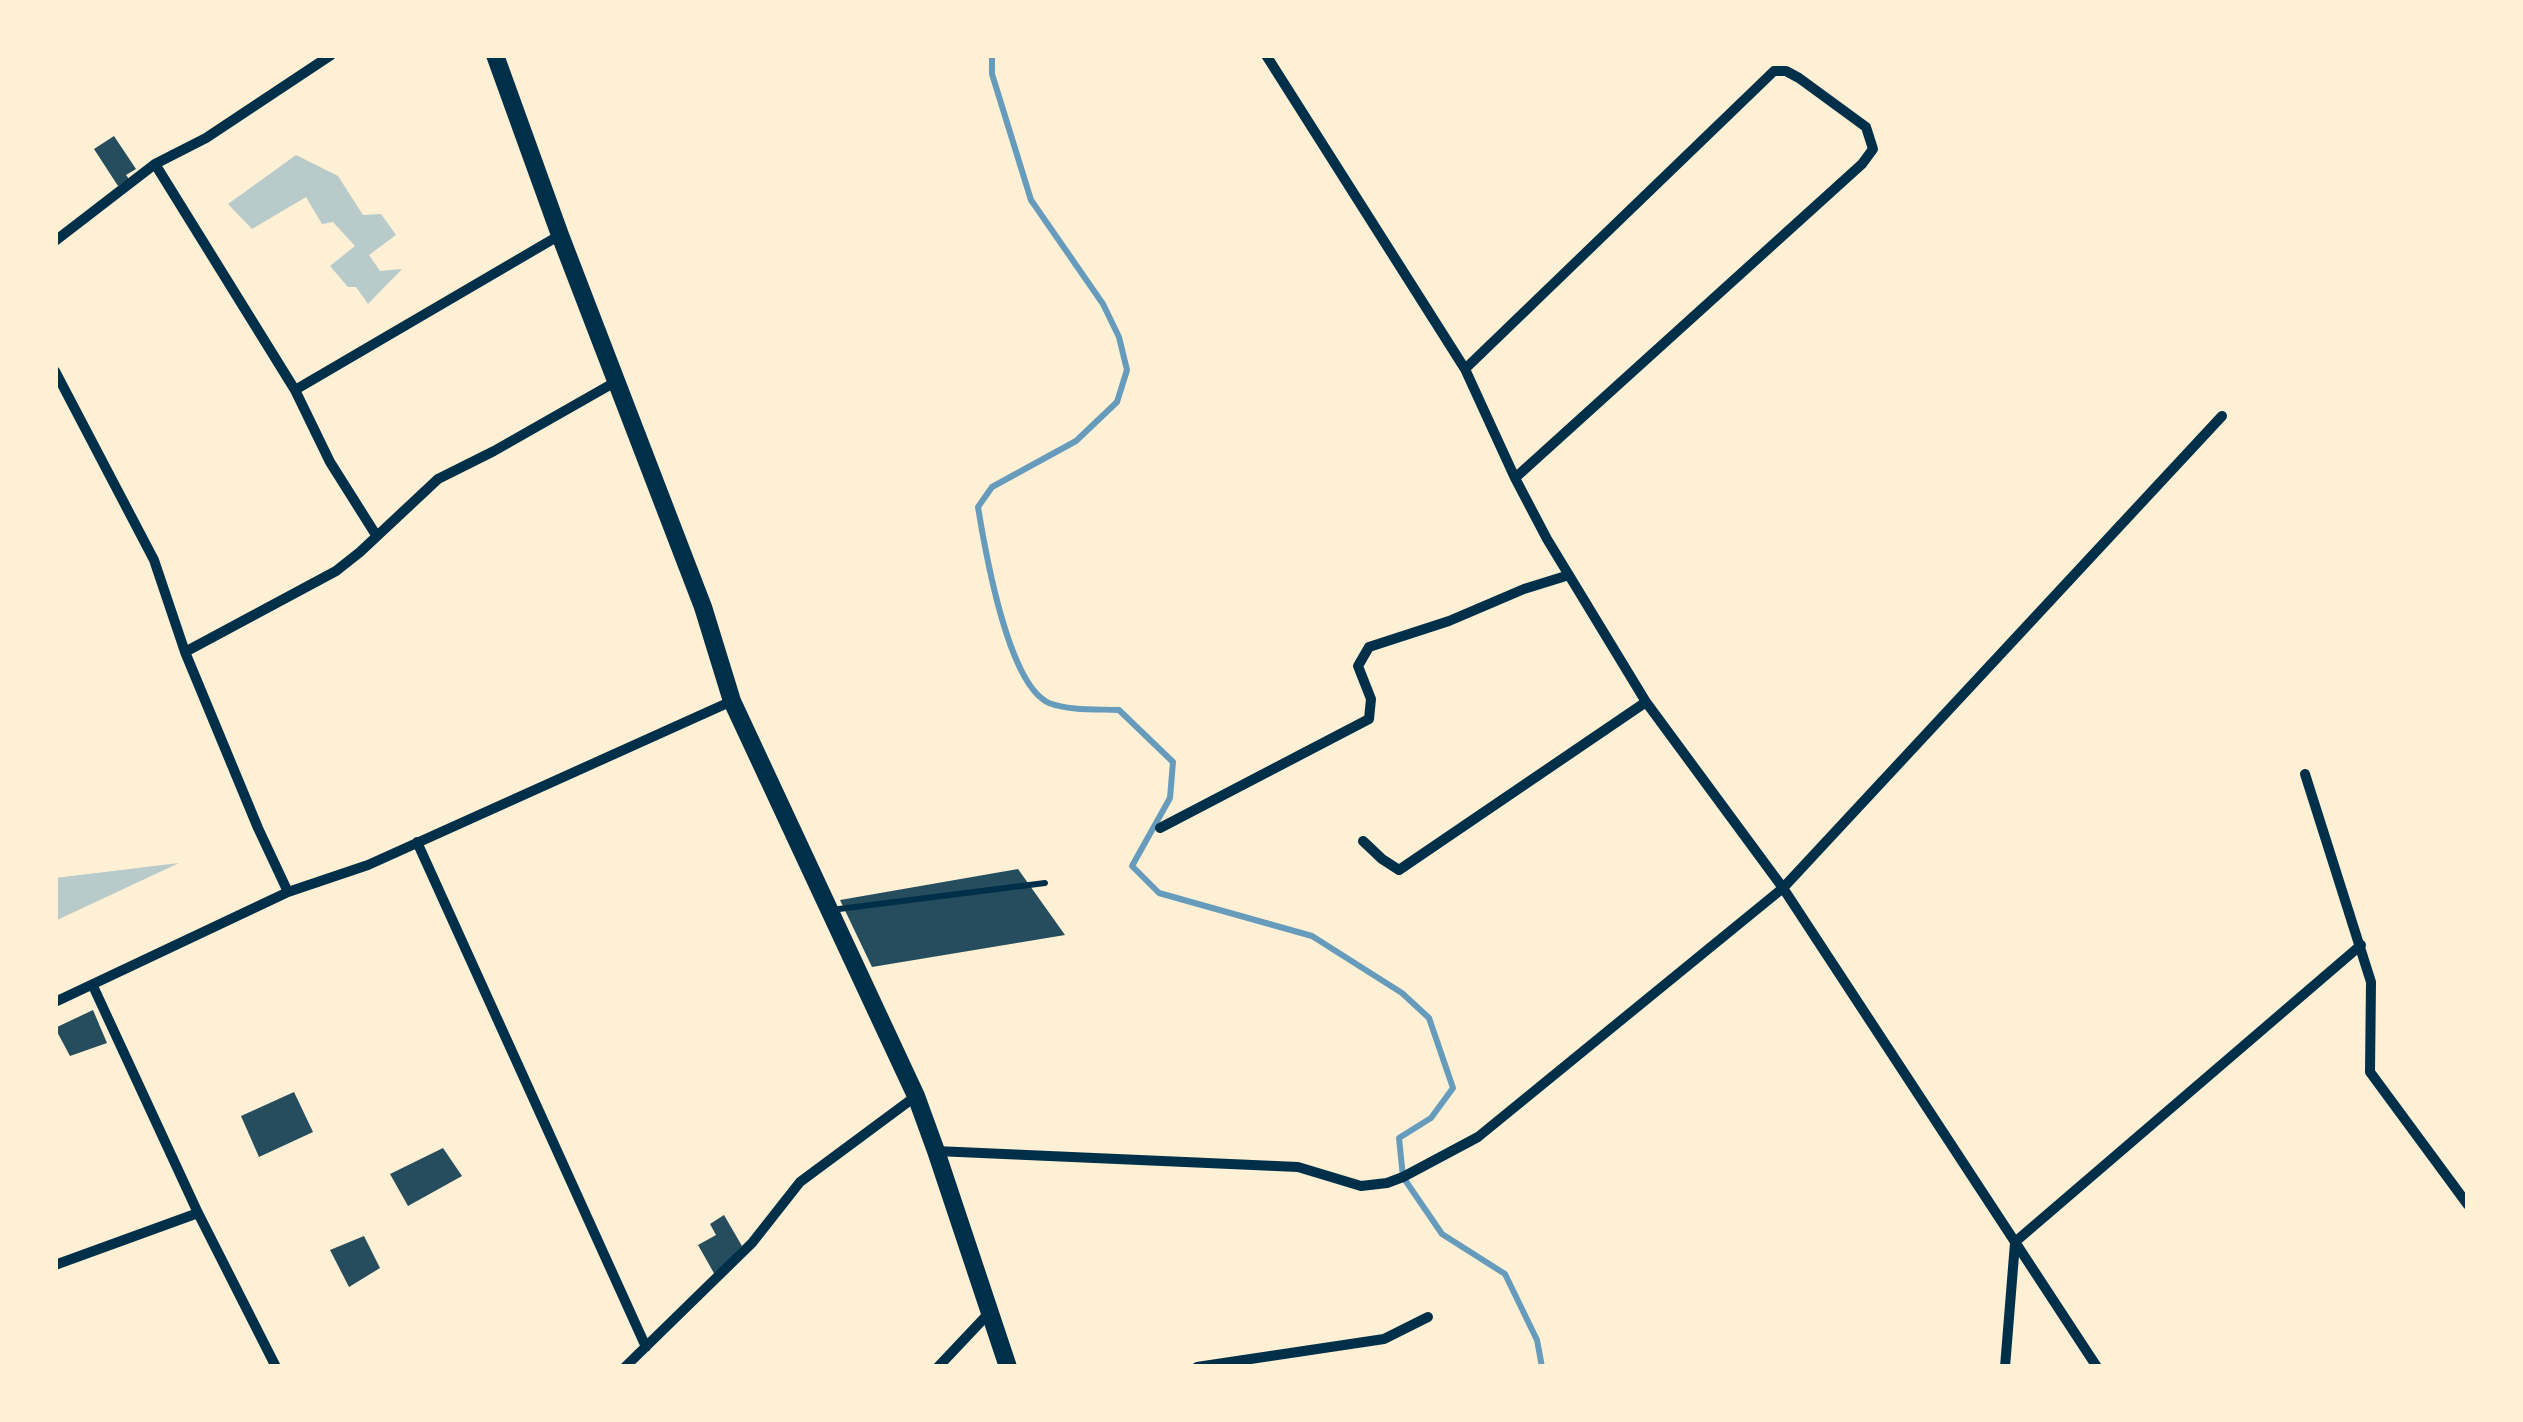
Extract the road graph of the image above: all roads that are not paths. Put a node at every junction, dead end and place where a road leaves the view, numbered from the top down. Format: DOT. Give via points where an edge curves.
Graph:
graph roads {
  1 [pos="331,55"];
  2 [pos="496,55"];
  3 [pos="1266,55"];
  4 [pos="155,164"];
  5 [pos="560,235"];
  6 [pos="55,242"];
  7 [pos="1464,369"];
  8 [pos="55,371"];
  9 [pos="617,382"];
  10 [pos="295,390"];
  11 [pos="2222,416"];
  12 [pos="1515,478"];
  13 [pos="376,536"];
  14 [pos="1568,575"];
  15 [pos="184,652"];
  16 [pos="732,702"];
  17 [pos="1646,702"];
  18 [pos="2304,774"];
  19 [pos="1160,828"];
  20 [pos="1363,841"];
  21 [pos="417,842"];
  22 [pos="1045,883"];
  23 [pos="1782,888"];
  24 [pos="288,892"];
  25 [pos="829,910"];
  26 [pos="2361,945"];
  27 [pos="93,986"];
  28 [pos="55,1002"];
  29 [pos="916,1096"];
  30 [pos="936,1150"];
  31 [pos="2468,1206"];
  32 [pos="198,1214"];
  33 [pos="2015,1242"];
  34 [pos="55,1265"];
  35 [pos="989,1313"];
  36 [pos="1428,1317"];
  37 [pos="646,1348"];
  38 [pos="276,1367"];
  39 [pos="625,1367"];
  40 [pos="938,1367"];
  41 [pos="1008,1367"];
  42 [pos="1198,1367"];
  43 [pos="2005,1367"];
  44 [pos="2097,1367"];
  1 -- 4 [label="street"];
  2 -- 5 [label="main road"];
  3 -- 7 [label="street"];
  4 -- 6 [label="street"];
  4 -- 10 [label="street"];
  5 -- 9 [label="main road"];
  5 -- 10 [label="street"];
  7 -- 12 [label="street"];
  7 -- 12 [label="street" via="1774,71 1799,78 1866,127 1873,149 1862,164"];
  8 -- 15 [label="street" via="154,560"];
  9 -- 13 [label="street" via="438,478"];
  9 -- 16 [label="main road"];
  10 -- 13 [label="street"];
  11 -- 23 [label="street"];
  12 -- 14 [label="street"];
  13 -- 15 [label="street" via="336,571"];
  14 -- 17 [label="street"];
  14 -- 19 [label="street" via="1369,648 1358,666 1371,699 1369,719"];
  15 -- 24 [label="street"];
  16 -- 21 [label="street"];
  16 -- 25 [label="main road"];
  17 -- 20 [label="street" via="1399,870"];
  17 -- 23 [label="street"];
  18 -- 26 [label="street"];
  21 -- 24 [label="street"];
  21 -- 37 [label="street"];
  22 -- 25 [label="lane"];
  23 -- 30 [label="street" via="1478,1137 1387,1182 1361,1186 1298,1166"];
  23 -- 33 [label="street"];
  24 -- 27 [label="street"];
  25 -- 29 [label="main road"];
  26 -- 31 [label="street" via="2371,982 2370,1072"];
  26 -- 33 [label="street"];
  27 -- 28 [label="street"];
  27 -- 32 [label="street"];
  29 -- 30 [label="main road"];
  29 -- 37 [label="street" via="800,1182 752,1243"];
  30 -- 35 [label="main road"];
  32 -- 34 [label="street"];
  32 -- 38 [label="street"];
  33 -- 43 [label="street"];
  33 -- 44 [label="street"];
  35 -- 40 [label="street"];
  35 -- 41 [label="main road"];
  36 -- 42 [label="street" via="1384,1339"];
  37 -- 39 [label="street"];
}
